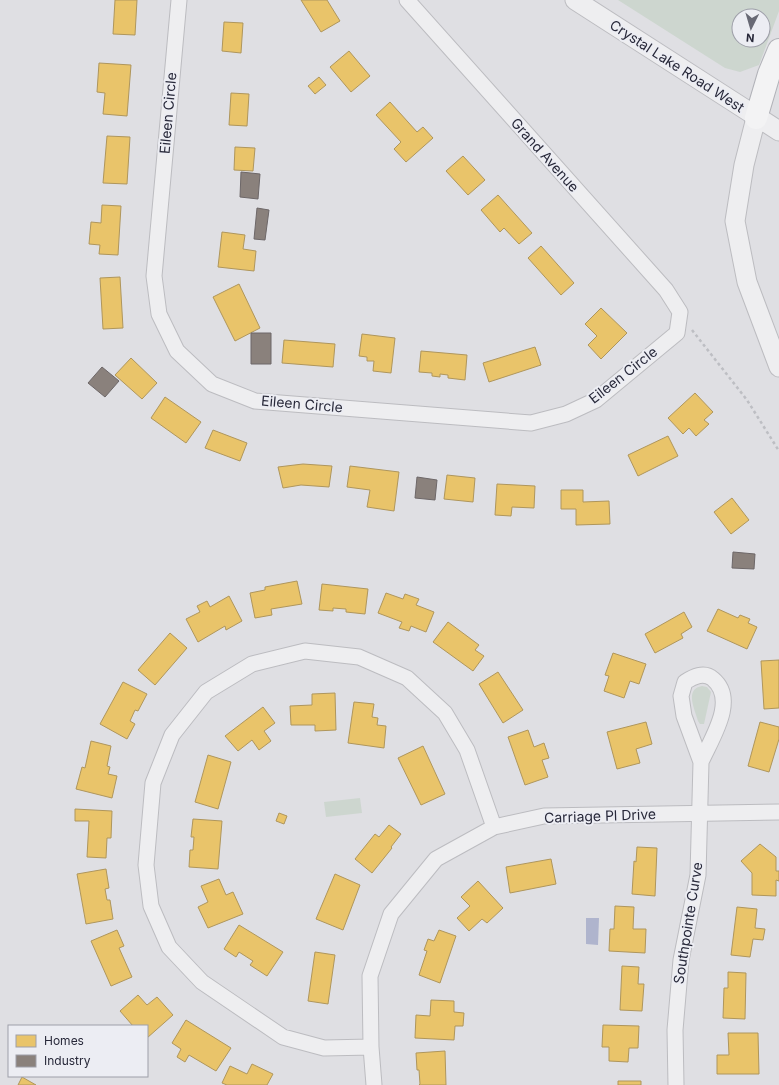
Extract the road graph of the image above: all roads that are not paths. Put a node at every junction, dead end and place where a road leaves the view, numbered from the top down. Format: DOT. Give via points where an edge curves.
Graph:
graph roads {
  1 [pos="179,0"];
  2 [pos="407,0"];
  3 [pos="575,0"];
  4 [pos="779,50"];
  5 [pos="756,118"];
  6 [pos="779,132"];
  7 [pos="679,317"];
  8 [pos="779,367"];
  9 [pos="701,762"];
  10 [pos="779,812"];
  11 [pos="700,813"];
  12 [pos="494,827"];
  13 [pos="370,1047"];
  14 [pos="374,1085"];
  15 [pos="676,1085"];
  1 -- 7 [label="street, Eileen Circle" via="154,276 159,314 178,351 212,384 255,401 531,423 566,414 596,400 677,332"];
  2 -- 7 [label="street, Grand Avenue" via="666,290"];
  3 -- 5 [label="street, Crystal Lake Road West"];
  4 -- 5 [label="highway"];
  5 -- 6 [label="street, Crystal Lake Road West"];
  5 -- 8 [label="street" via="744,165 735,221 747,282"];
  9 -- 9 [label="street, Southpointe Curve" via="684,716 681,696 685,682 695,675 711,677 719,685 724,698 720,720"];
  9 -- 11 [label="street, Southpointe Curve"];
  10 -- 11 [label="street, Carriage Pl Drive"];
  11 -- 12 [label="street, Carriage Pl Drive" via="544,816"];
  11 -- 15 [label="street, Southpointe Curve" via="698,875 681,960 674,1030"];
  12 -- 13 [label="street, Carriage Pl Drive" via="436,860 391,914 370,976"];
  12 -- 13 [label="street" via="467,750 445,713 407,678 360,657 305,651 252,664 206,692 172,735 153,783 146,865 151,906 169,947 202,982 283,1037 324,1048"];
  13 -- 14 [label="street, Carriage Pl Drive"];
}
